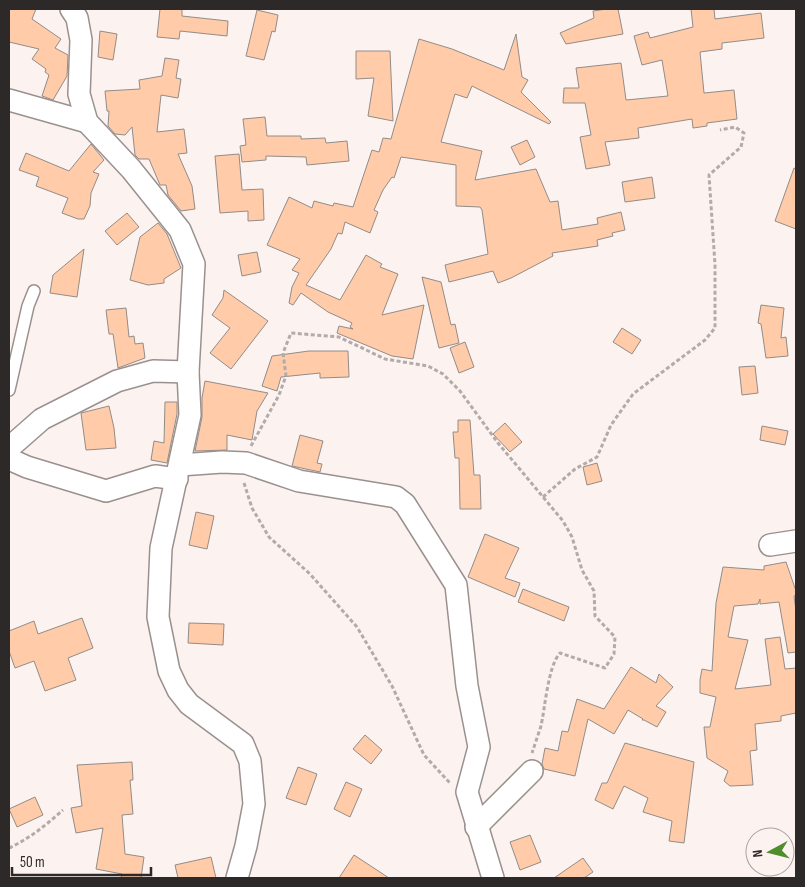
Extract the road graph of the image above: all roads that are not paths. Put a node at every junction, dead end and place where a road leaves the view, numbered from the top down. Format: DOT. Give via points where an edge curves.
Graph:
graph roads {
  1 [pos="71,9"];
  2 [pos="9,100"];
  3 [pos="87,122"];
  4 [pos="34,291"];
  5 [pos="188,372"];
  6 [pos="9,390"];
  7 [pos="9,448"];
  8 [pos="9,459"];
  9 [pos="179,472"];
  10 [pos="796,541"];
  11 [pos="770,545"];
  12 [pos="532,771"];
  13 [pos="476,827"];
  14 [pos="237,878"];
  15 [pos="492,878"];
  1 -- 3 [label="street" via="77,18 81,40 79,94"];
  2 -- 3 [label="street"];
  3 -- 5 [label="street" via="180,230 191,253 194,277"];
  4 -- 6 [label="lane"];
  5 -- 7 [label="street" via="153,371 117,381 42,419"];
  5 -- 9 [label="street" via="190,415"];
  8 -- 9 [label="street" via="106,491"];
  9 -- 13 [label="street" via="236,462 299,480 396,496 410,511 456,584 467,686 479,748 467,792"];
  9 -- 14 [label="street" via="161,548 158,617 169,671 178,690 189,704 243,744 250,761 254,804"];
  10 -- 11 [label="street"];
  12 -- 13 [label="street"];
  13 -- 15 [label="street"];
}
